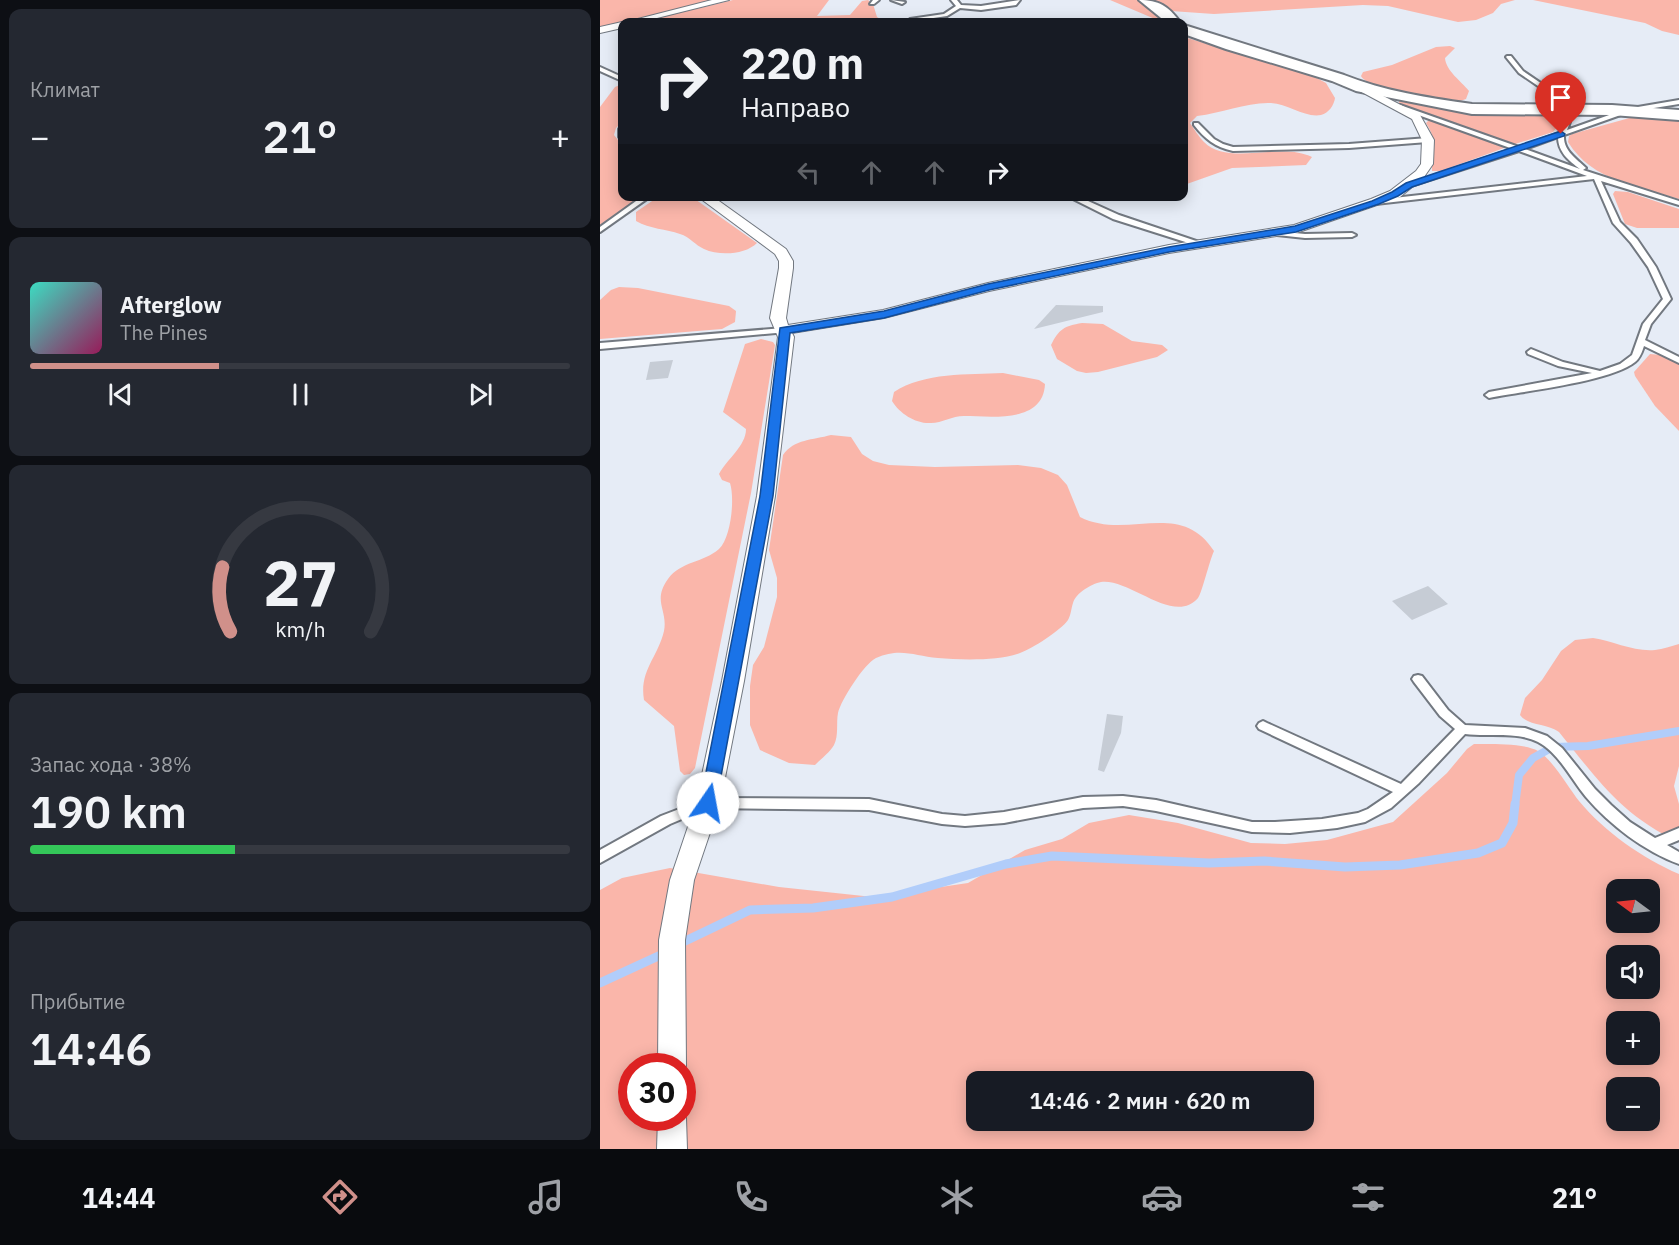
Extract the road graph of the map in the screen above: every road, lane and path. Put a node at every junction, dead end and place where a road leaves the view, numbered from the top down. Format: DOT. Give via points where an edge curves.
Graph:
graph roads {
  1 [pos="724,0"];
  2 [pos="894,0"];
  3 [pos="954,0"];
  4 [pos="1017,0"];
  5 [pos="1146,0"];
  6 [pos="902,2"];
  7 [pos="959,6"];
  8 [pos="648,18"];
  9 [pos="921,18"];
  10 [pos="1169,18"];
  11 [pos="618,26"];
  12 [pos="600,30"];
  13 [pos="1188,31"];
  14 [pos="1509,57"];
  15 [pos="600,69"];
  16 [pos="618,77"];
  17 [pos="1362,88"];
  18 [pos="1679,102"];
  19 [pos="1398,106"];
  20 [pos="1561,109"];
  21 [pos="1628,110"];
  22 [pos="1679,115"];
  23 [pos="1196,123"];
  24 [pos="1561,134"];
  25 [pos="1428,140"];
  26 [pos="1519,149"];
  27 [pos="1596,177"];
  28 [pos="1409,185"];
  29 [pos="641,201"];
  30 [pos="710,201"];
  31 [pos="1081,201"];
  32 [pos="1376,202"];
  33 [pos="1679,203"];
  34 [pos="600,230"];
  35 [pos="1277,233"];
  36 [pos="1352,235"];
  37 [pos="1201,244"];
  38 [pos="784,330"];
  39 [pos="1641,341"];
  40 [pos="600,346"];
  41 [pos="1532,352"];
  42 [pos="1679,360"];
  43 [pos="1605,372"];
  44 [pos="1489,395"];
  45 [pos="1418,679"];
  46 [pos="1263,726"];
  47 [pos="1462,729"];
  48 [pos="1401,790"];
  49 [pos="708,803"];
  50 [pos="1679,834"];
  51 [pos="1653,845"];
  52 [pos="600,857"];
  53 [pos="1679,858"];
  54 [pos="672,1053"];
  55 [pos="672,1131"];
  56 [pos="672,1149"];
  1 -- 8 [label="street"];
  2 -- 6 [label="lane"];
  3 -- 7 [label="lane"];
  4 -- 7 [label="lane" via="981,8"];
  5 -- 10 [label="main road"];
  7 -- 9 [label="lane" via="945,15"];
  11 -- 12 [label="street"];
  13 -- 17 [label="main road"];
  14 -- 20 [label="lane" via="1532,81 1546,89"];
  15 -- 16 [label="lane"];
  17 -- 19 [label="street"];
  17 -- 20 [label="main road" via="1472,109"];
  18 -- 21 [label="lane"];
  19 -- 25 [label="street" via="1416,117"];
  19 -- 26 [label="lane"];
  20 -- 21 [label="main road"];
  20 -- 24 [label="lane" via="1567,122"];
  21 -- 22 [label="main road"];
  21 -- 24 [label="lane"];
  23 -- 25 [label="lane" via="1212,143 1233,149"];
  24 -- 26 [label="lane"];
  24 -- 27 [label="lane" via="1560,142 1571,158"];
  25 -- 28 [label="street" via="1427,164"];
  26 -- 27 [label="lane"];
  26 -- 28 [label="lane"];
  27 -- 32 [label="lane"];
  27 -- 33 [label="lane"];
  27 -- 39 [label="lane" via="1617,223 1652,267 1667,299 1644,330"];
  28 -- 32 [label="street"];
  29 -- 34 [label="lane"];
  30 -- 38 [label="street" via="781,252 786,268 778,318"];
  31 -- 37 [label="lane" via="1116,217"];
  32 -- 35 [label="street"];
  35 -- 36 [label="lane"];
  35 -- 37 [label="street"];
  37 -- 38 [label="street" via="1009,282 884,314"];
  38 -- 40 [label="lane"];
  38 -- 49 [label="street" via="766,496"];
  39 -- 42 [label="lane"];
  39 -- 43 [label="lane" via="1632,359"];
  41 -- 43 [label="lane" via="1561,364"];
  43 -- 44 [label="lane"];
  45 -- 47 [label="lane"];
  46 -- 48 [label="lane"];
  47 -- 48 [label="lane"];
  47 -- 51 [label="lane" via="1531,734 1542,739 1597,800"];
  48 -- 49 [label="lane" via="1361,818 1287,827 1255,827 1123,801 1074,803 964,821 874,805"];
  49 -- 52 [label="lane" via="661,822"];
  49 -- 54 [label="street" via="682,880 671,950"];
  50 -- 51 [label="lane"];
  51 -- 53 [label="lane"];
  55 -- 56 [label="street"];
}
